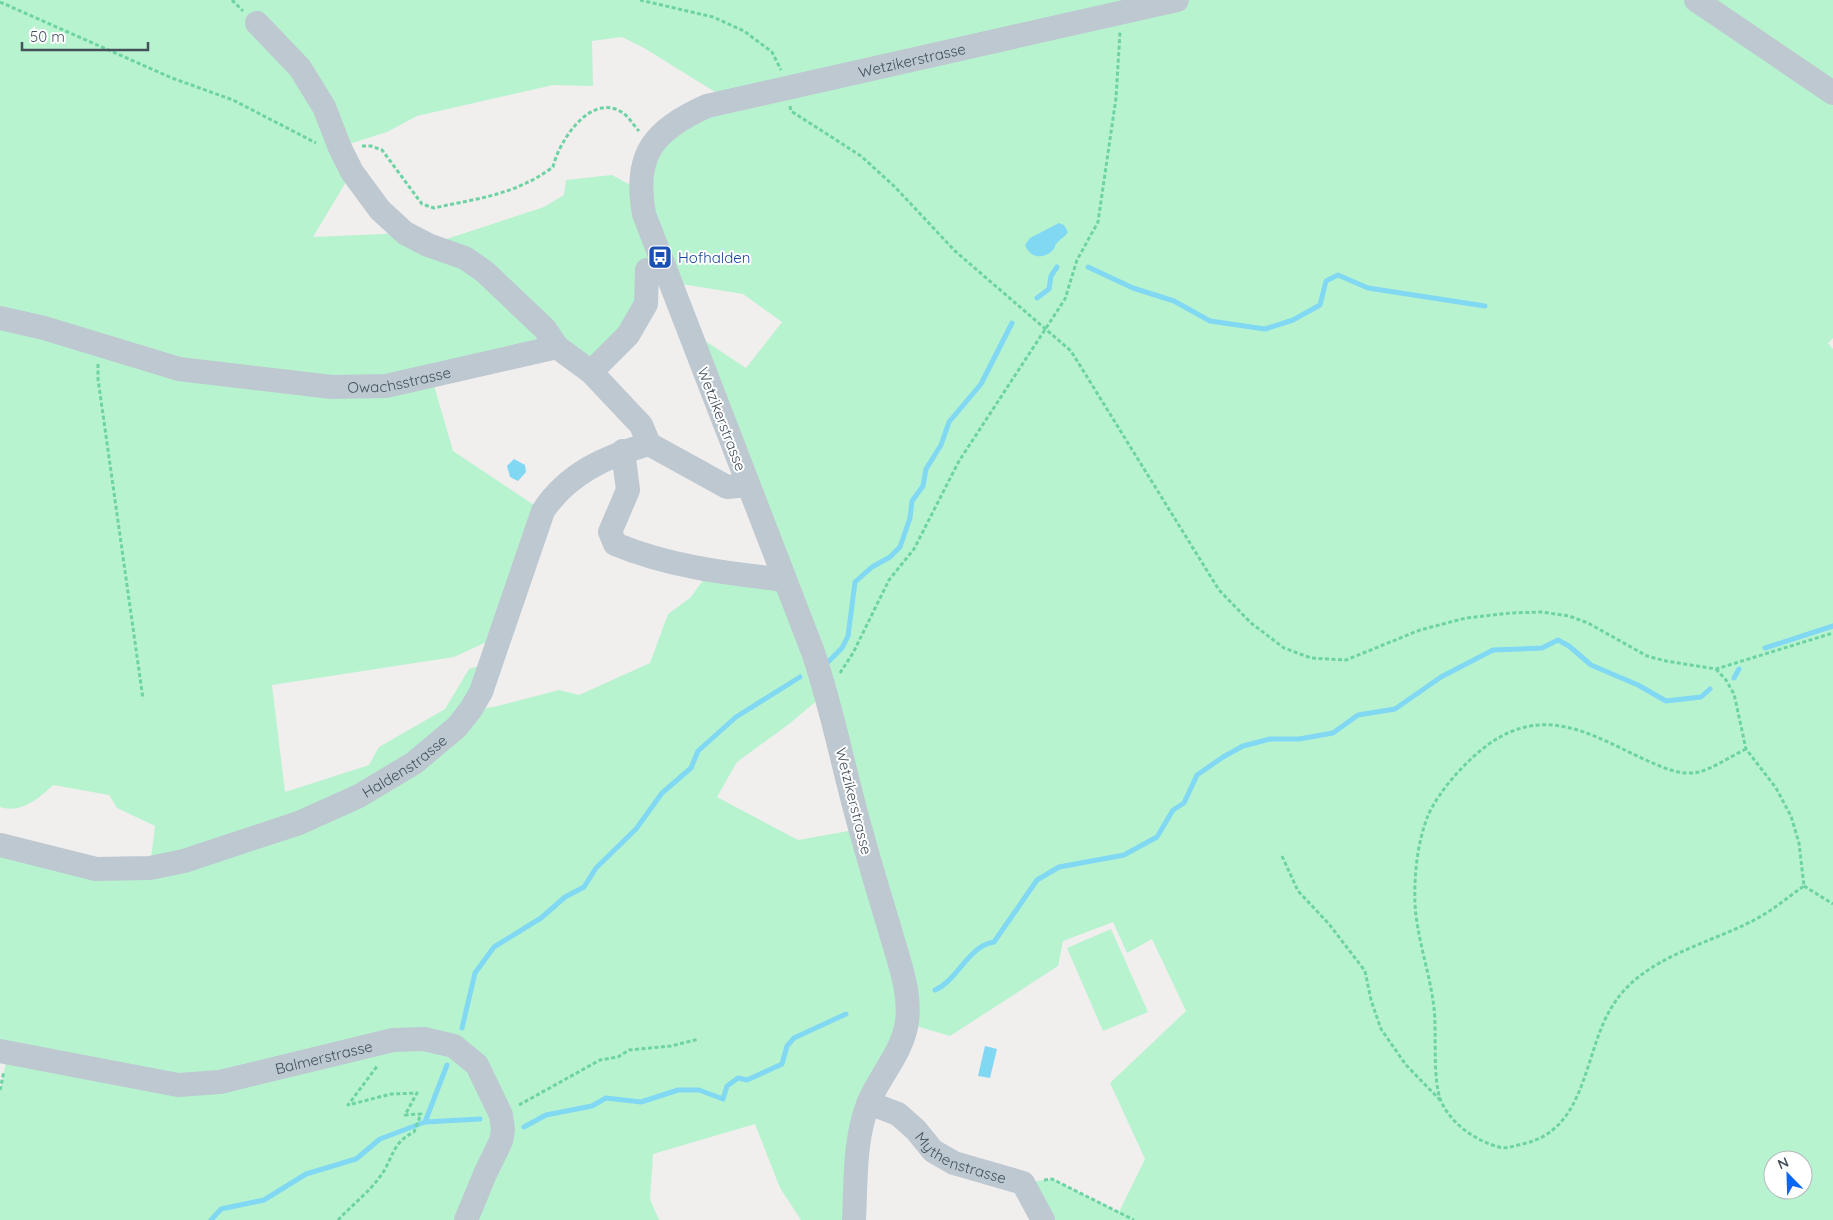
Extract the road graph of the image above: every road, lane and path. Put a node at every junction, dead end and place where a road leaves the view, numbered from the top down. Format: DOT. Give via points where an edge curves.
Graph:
graph roads {
  1 [pos="640,0"];
  2 [pos="1177,0"];
  3 [pos="1696,0"];
  4 [pos="0,2"];
  5 [pos="257,23"];
  6 [pos="1120,47"];
  7 [pos="784,87"];
  8 [pos="1833,92"];
  9 [pos="631,121"];
  10 [pos="340,148"];
  11 [pos="647,270"];
  12 [pos="0,318"];
  13 [pos="1047,329"];
  14 [pos="99,346"];
  15 [pos="557,346"];
  16 [pos="591,372"];
  17 [pos="649,444"];
  18 [pos="623,451"];
  19 [pos="748,485"];
  20 [pos="785,580"];
  21 [pos="1833,633"];
  22 [pos="1716,669"];
  23 [pos="827,692"];
  24 [pos="143,699"];
  25 [pos="1746,749"];
  26 [pos="0,845"];
  27 [pos="1282,856"];
  28 [pos="1804,886"];
  29 [pos="1833,904"];
  30 [pos="699,1039"];
  31 [pos="394,1040"];
  32 [pos="0,1051"];
  33 [pos="1441,1101"];
  34 [pos="869,1103"];
  35 [pos="500,1115"];
  36 [pos="1023,1182"];
  37 [pos="338,1220"];
  38 [pos="466,1220"];
  39 [pos="854,1220"];
  40 [pos="1043,1220"];
  41 [pos="1134,1220"];
  1 -- 7 [label="path" via="713,18 744,31 772,52"];
  2 -- 7 [label="street, Wetzikerstrasse"];
  3 -- 8 [label="street"];
  4 -- 10 [label="path" via="172,78 233,100 322,146"];
  5 -- 10 [label="street" via="300,68 324,106"];
  6 -- 13 [label="path" via="1098,222 1077,260 1065,299"];
  7 -- 13 [label="path" via="791,111 861,156 955,251"];
  7 -- 19 [label="street, Wetzikerstrasse" via="707,106 683,117 664,130 651,146 641,171 644,214"];
  9 -- 10 [label="path" via="624,113 607,107 584,115 557,151 553,167 533,182 513,191 434,208 422,204 382,150 371,146"];
  10 -- 15 [label="street" via="352,172 380,210 405,233 465,258 485,272 545,328"];
  11 -- 16 [label="street" via="646,304 628,335"];
  12 -- 14 [label="street, Owachsstrasse"];
  13 -- 22 [label="path" via="1071,351 1219,590 1251,622 1284,648 1311,658 1346,660 1420,630 1457,620 1542,612 1588,623 1647,656"];
  13 -- 23 [label="path" via="960,462 914,549 889,580 853,653"];
  14 -- 15 [label="street, Owachsstrasse" via="179,369 332,387 386,386"];
  14 -- 24 [label="path" via="98,379"];
  15 -- 16 [label="street"];
  16 -- 17 [label="street" via="641,425"];
  17 -- 18 [label="street, Haldenstrasse"];
  17 -- 19 [label="street" via="727,487"];
  18 -- 20 [label="street" via="628,490 610,532 615,544 660,561"];
  18 -- 26 [label="street, Haldenstrasse" via="585,469 554,494 543,511 481,692 472,709 456,727 414,762 359,796 299,823 184,861 159,866 96,869"];
  19 -- 20 [label="street, Wetzikerstrasse"];
  20 -- 23 [label="street, Wetzikerstrasse"];
  21 -- 22 [label="path"];
  22 -- 25 [label="path" via="1734,694"];
  23 -- 34 [label="street, Wetzikerstrasse" via="860,829 906,993 906,1022 897,1053"];
  25 -- 28 [label="path" via="1776,788 1791,816 1799,843"];
  25 -- 33 [label="path" via="1698,772 1672,771 1561,724 1533,724 1501,736 1473,757 1449,783 1428,816 1417,857 1415,905 1434,1007"];
  27 -- 33 [label="path" via="1298,891 1329,924 1365,971 1381,1029 1406,1065"];
  28 -- 29 [label="path"];
  28 -- 33 [label="path" via="1757,919 1692,946 1642,973 1613,1004 1569,1111 1561,1123 1534,1142 1503,1148 1477,1140 1458,1125"];
  30 -- 35 [label="path" via="671,1046 629,1050 618,1057 600,1060"];
  31 -- 32 [label="street, Balmerstrasse" via="220,1082 178,1085"];
  31 -- 35 [label="street, Balmerstrasse" via="424,1039 454,1046 477,1065"];
  31 -- 37 [label="path" via="391,1055 372,1070 348,1105 391,1094 417,1093 405,1115 421,1114 414,1132 403,1138 392,1151 380,1177"];
  34 -- 36 [label="street, Mythenstrasse" via="898,1114 933,1151 954,1163"];
  34 -- 39 [label="street, Wetzikerstrasse" via="856,1152"];
  35 -- 38 [label="street, Balmerstrasse" via="501,1141"];
  36 -- 40 [label="street, Mythenstrasse"];
  36 -- 41 [label="path" via="1052,1179"];
}
